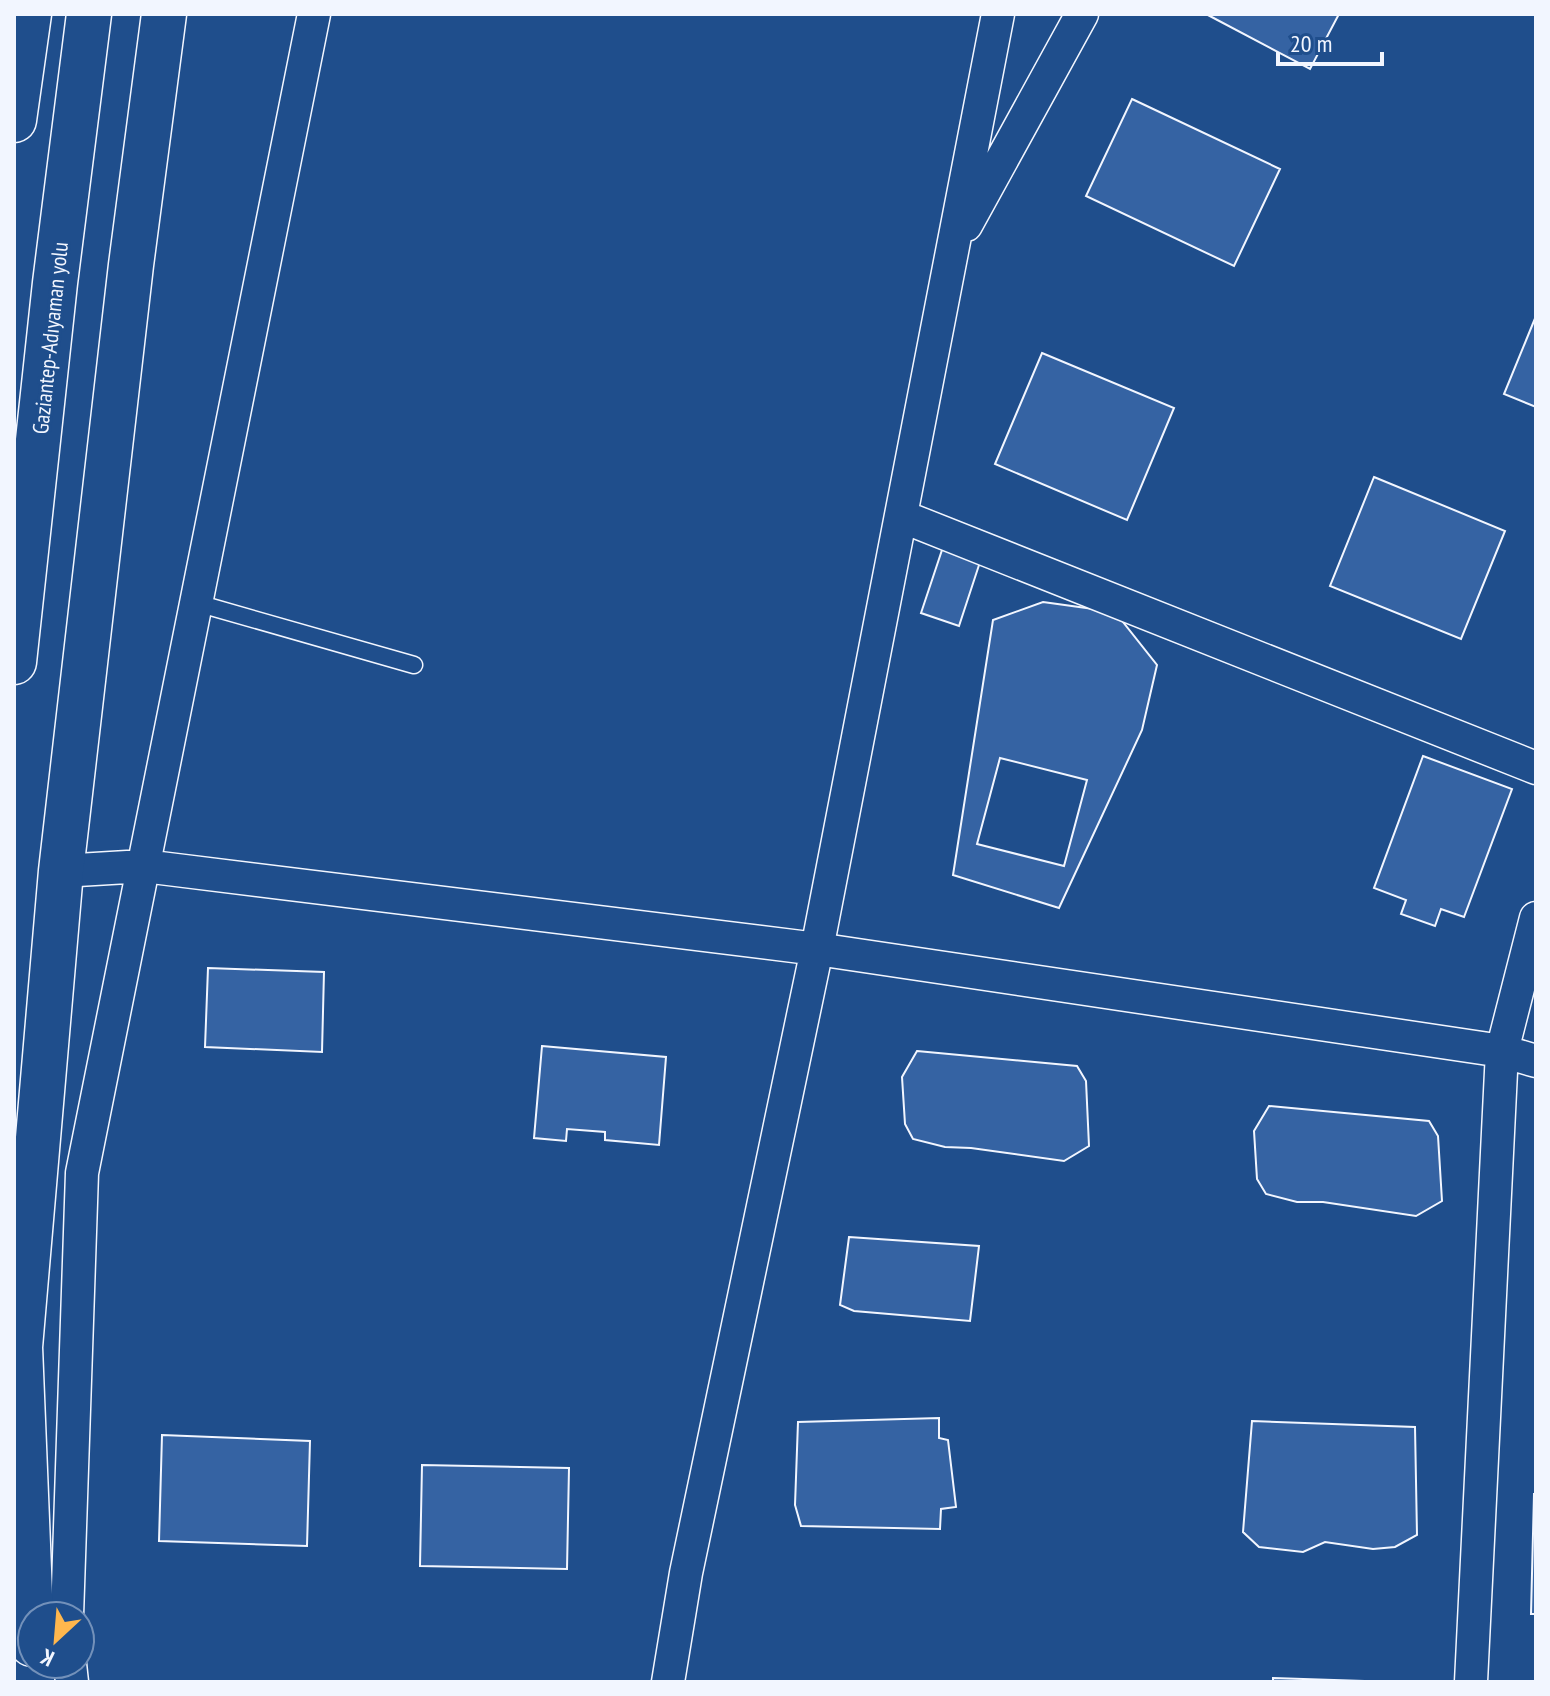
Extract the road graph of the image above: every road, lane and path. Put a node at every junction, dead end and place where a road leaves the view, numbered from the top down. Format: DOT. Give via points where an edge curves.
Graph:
graph roads {
  1 [pos="29,14"];
  2 [pos="89,14"];
  3 [pos="164,14"];
  4 [pos="314,14"];
  5 [pos="998,14"];
  6 [pos="1082,14"];
  7 [pos="14,120"];
  8 [pos="952,251"];
  9 [pos="901,516"];
  10 [pos="197,603"];
  11 [pos="14,662"];
  12 [pos="414,665"];
  13 [pos="1536,768"];
  14 [pos="144,866"];
  15 [pos="61,871"];
  16 [pos="1536,918"];
  17 [pos="817,949"];
  18 [pos="1502,1051"];
  19 [pos="1536,1061"];
  20 [pos="30,1600"];
  21 [pos="68,1600"];
  22 [pos="668,1682"];
  23 [pos="1471,1682"];
  1 -- 7 [label="highway"];
  2 -- 11 [label="highway, Gaziantep-Adıyaman yolu"];
  3 -- 15 [label="highway"];
  4 -- 10 [label="street"];
  5 -- 8 [label="street"];
  6 -- 8 [label="street"];
  8 -- 9 [label="street"];
  9 -- 13 [label="street"];
  9 -- 17 [label="street"];
  10 -- 12 [label="lane"];
  10 -- 14 [label="street"];
  14 -- 15 [label="street"];
  14 -- 17 [label="street"];
  14 -- 21 [label="street" via="82,1173"];
  15 -- 20 [label="highway" via="20,1347"];
  16 -- 18 [label="street"];
  17 -- 18 [label="street"];
  17 -- 22 [label="street" via="686,1573"];
  18 -- 19 [label="street"];
  18 -- 23 [label="street"];
}
